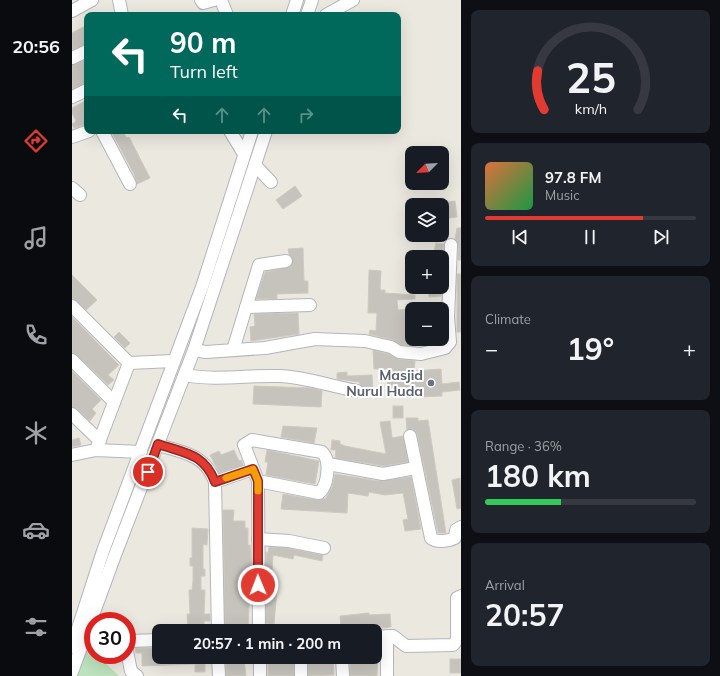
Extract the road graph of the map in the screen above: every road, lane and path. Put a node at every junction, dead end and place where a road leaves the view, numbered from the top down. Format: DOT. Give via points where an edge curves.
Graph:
graph roads {
  1 [pos="92,0"];
  2 [pos="119,0"];
  3 [pos="201,0"];
  4 [pos="214,0"];
  5 [pos="221,0"];
  6 [pos="297,0"];
  7 [pos="312,0"];
  8 [pos="353,0"];
  9 [pos="73,9"];
  10 [pos="121,12"];
  11 [pos="226,12"];
  12 [pos="293,12"];
  13 [pos="308,12"];
  14 [pos="331,12"];
  15 [pos="84,52"];
  16 [pos="72,58"];
  17 [pos="84,91"];
  18 [pos="72,97"];
  19 [pos="84,133"];
  20 [pos="104,134"];
  21 [pos="232,134"];
  22 [pos="251,134"];
  23 [pos="265,134"];
  24 [pos="72,137"];
  25 [pos="244,154"];
  26 [pos="255,165"];
  27 [pos="271,182"];
  28 [pos="130,184"];
  29 [pos="451,245"];
  30 [pos="286,261"];
  31 [pos="202,287"];
  32 [pos="214,292"];
  33 [pos="310,305"];
  34 [pos="72,306"];
  35 [pos="246,307"];
  36 [pos="194,350"];
  37 [pos="233,350"];
  38 [pos="72,360"];
  39 [pos="173,361"];
  40 [pos="129,363"];
  41 [pos="185,375"];
  42 [pos="357,391"];
  43 [pos="114,402"];
  44 [pos="72,415"];
  45 [pos="410,436"];
  46 [pos="158,444"];
  47 [pos="98,445"];
  48 [pos="141,452"];
  49 [pos="72,455"];
  50 [pos="328,464"];
  51 [pos="416,468"];
  52 [pos="253,469"];
  53 [pos="258,481"];
  54 [pos="215,482"];
  55 [pos="461,527"];
  56 [pos="258,539"];
  57 [pos="324,548"];
  58 [pos="109,553"];
  59 [pos="461,596"];
  60 [pos="218,624"];
  61 [pos="259,624"];
  62 [pos="382,636"];
  63 [pos="152,640"];
  64 [pos="136,641"];
  65 [pos="382,643"];
  66 [pos="72,647"];
  67 [pos="130,664"];
  68 [pos="218,664"];
  69 [pos="260,664"];
  70 [pos="301,664"];
  71 [pos="342,664"];
  72 [pos="74,667"];
  73 [pos="137,676"];
  74 [pos="219,676"];
  75 [pos="260,676"];
  76 [pos="301,676"];
  77 [pos="343,676"];
  78 [pos="387,676"];
  1 -- 9 [label="street"];
  2 -- 10 [label="street"];
  3 -- 4 [label="street" via="204,3"];
  5 -- 11 [label="street"];
  6 -- 12 [label="street"];
  7 -- 13 [label="street"];
  8 -- 14 [label="street"];
  15 -- 16 [label="street"];
  17 -- 18 [label="street"];
  19 -- 24 [label="street"];
  20 -- 28 [label="street"];
  21 -- 25 [label="street"];
  22 -- 25 [label="street"];
  23 -- 26 [label="street"];
  25 -- 31 [label="street"];
  26 -- 27 [label="street"];
  26 -- 32 [label="street"];
  29 -- 37 [label="street" via="448,317 450,342 446,348 421,354 400,352 391,347 365,341 316,339 265,348"];
  30 -- 35 [label="street" via="259,265"];
  31 -- 32 [label="street"];
  31 -- 39 [label="street"];
  32 -- 36 [label="street"];
  33 -- 35 [label="street"];
  34 -- 40 [label="street"];
  35 -- 37 [label="street"];
  36 -- 37 [label="street"];
  36 -- 41 [label="street"];
  38 -- 43 [label="street"];
  39 -- 40 [label="street"];
  39 -- 48 [label="street"];
  40 -- 43 [label="street"];
  41 -- 42 [label="street" via="198,378 301,378"];
  41 -- 46 [label="street"];
  43 -- 47 [label="street"];
  44 -- 47 [label="street"];
  45 -- 51 [label="street"];
  46 -- 54 [label="street" via="202,461 209,467"];
  46 -- 58 [label="street"];
  47 -- 48 [label="street"];
  47 -- 49 [label="street"];
  48 -- 58 [label="street"];
  50 -- 51 [label="street" via="383,474"];
  50 -- 52 [label="street" via="322,452 251,440 244,446"];
  50 -- 53 [label="street" via="319,492"];
  51 -- 55 [label="street" via="432,540 451,540 455,538 456,530"];
  52 -- 53 [label="street"];
  52 -- 54 [label="street"];
  53 -- 56 [label="street"];
  54 -- 60 [label="street"];
  56 -- 57 [label="street"];
  56 -- 61 [label="street"];
  58 -- 66 [label="street"];
  58 -- 72 [label="street"];
  59 -- 62 [label="street" via="457,598 457,640 453,645 406,646 393,636"];
  63 -- 64 [label="street"];
  65 -- 78 [label="street"];
  67 -- 73 [label="street" via="132,672"];
  68 -- 74 [label="street"];
  69 -- 75 [label="street"];
  70 -- 76 [label="street"];
  71 -- 77 [label="street"];
}
